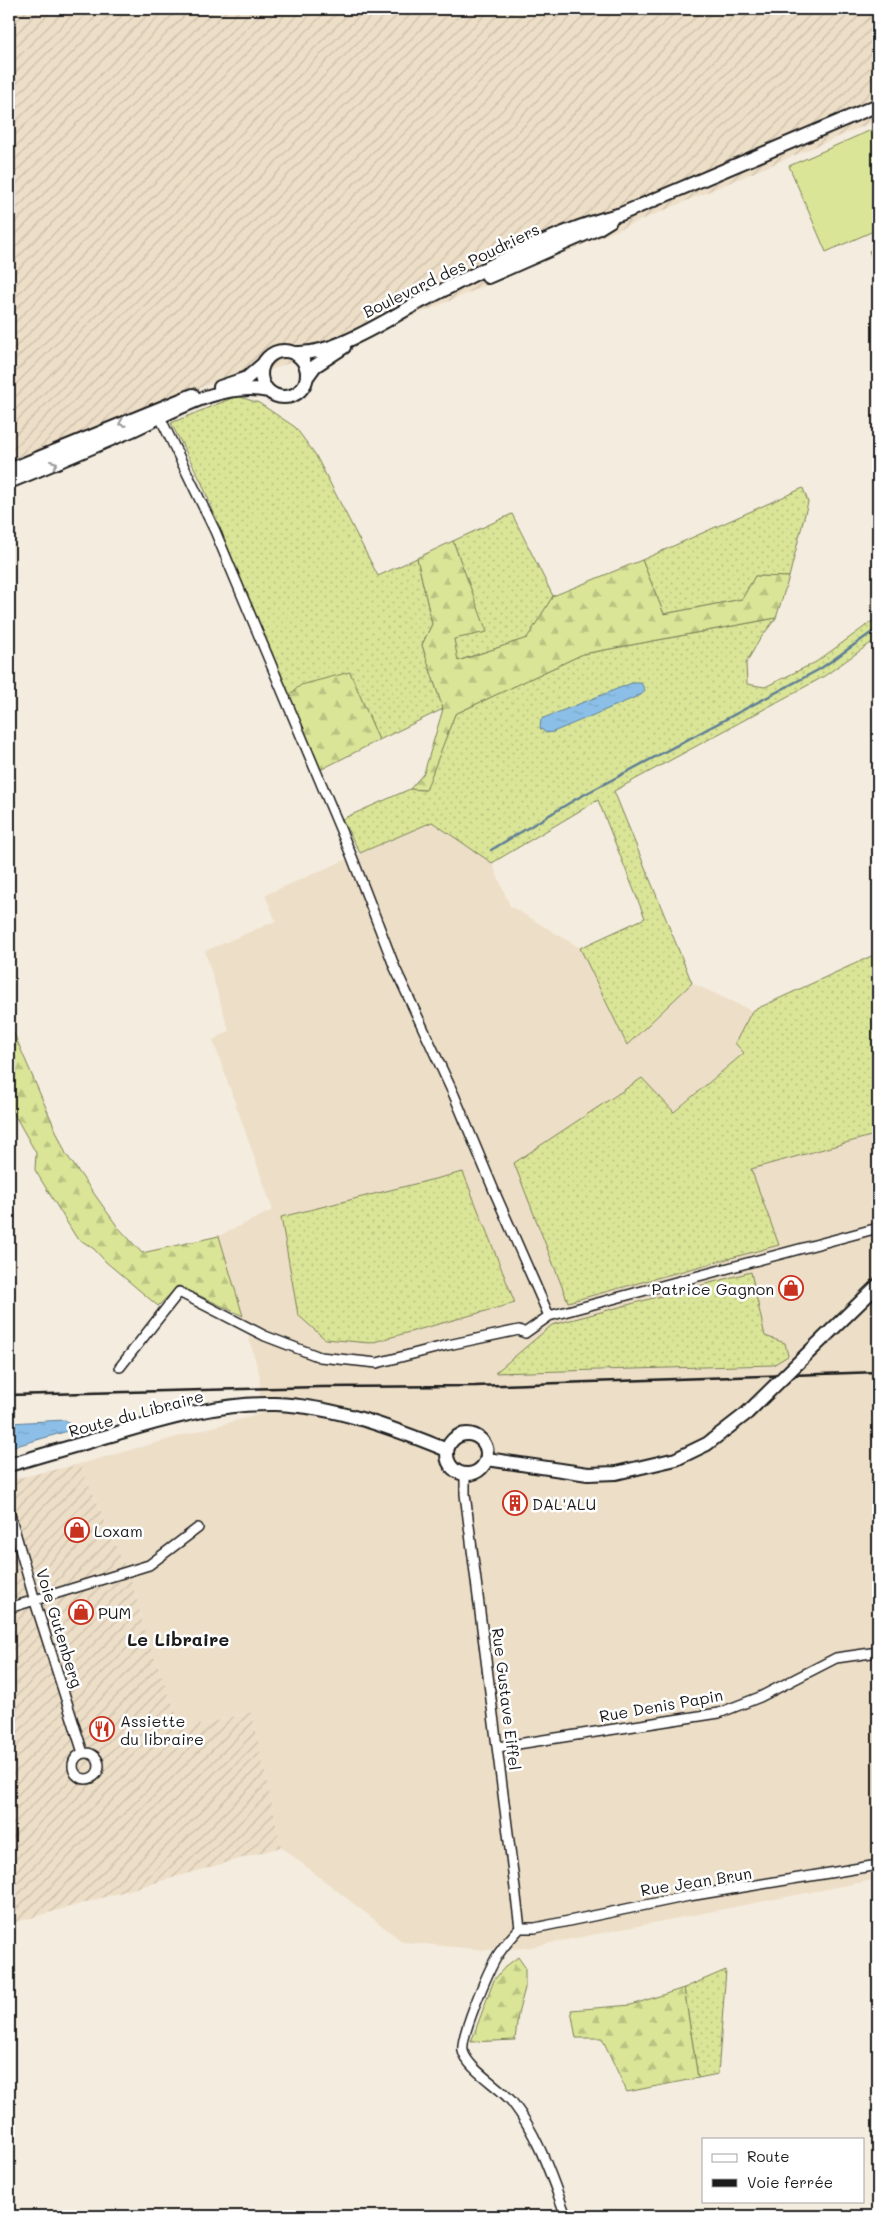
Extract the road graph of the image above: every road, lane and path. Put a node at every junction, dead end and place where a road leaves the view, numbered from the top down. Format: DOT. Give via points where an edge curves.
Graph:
graph roads {
  1 [pos="878,105"];
  2 [pos="621,214"];
  3 [pos="296,353"];
  4 [pos="263,364"];
  5 [pos="308,377"];
  6 [pos="268,391"];
  7 [pos="158,414"];
  8 [pos="9,470"];
  9 [pos="9,482"];
  10 [pos="878,1228"];
  11 [pos="878,1285"];
  12 [pos="549,1316"];
  13 [pos="120,1367"];
  14 [pos="447,1450"];
  15 [pos="487,1459"];
  16 [pos="9,1465"];
  17 [pos="465,1474"];
  18 [pos="9,1511"];
  19 [pos="198,1528"];
  20 [pos="34,1600"];
  21 [pos="9,1608"];
  22 [pos="878,1652"];
  23 [pos="498,1747"];
  24 [pos="83,1754"];
  25 [pos="878,1865"];
  26 [pos="520,1928"];
  27 [pos="566,2216"];
  1 -- 2 [label="main road, Boulevard des Poudriers"];
  2 -- 3 [label="main road, Boulevard des Poudriers" via="594,221 509,257 342,342 308,354"];
  2 -- 5 [label="main road, Boulevard des Poudriers" via="597,230 473,283 362,337 314,366"];
  3 -- 4 [label="main road" via="278,351"];
  3 -- 5 [label="main road" via="303,359"];
  4 -- 6 [label="main road" via="261,380"];
  4 -- 7 [label="main road" via="247,378 184,397"];
  5 -- 6 [label="main road" via="305,386 290,396 281,397"];
  6 -- 7 [label="main road" via="248,389 215,395"];
  7 -- 8 [label="main road, one-way"];
  9 -- 7 [label="main road, one-way"];
  7 -- 12 [label="street" via="215,531 352,857 394,968 454,1095"];
  10 -- 12 [label="street"];
  11 -- 15 [label="main road, bridge" via="747,1413 707,1444 676,1458 646,1468 588,1474"];
  12 -- 13 [label="street" via="525,1333 519,1330 377,1363 320,1357 266,1336 179,1292"];
  14 -- 15 [label="main road" via="453,1439 471,1434 486,1446"];
  14 -- 16 [label="main road, Route du Libraire" via="330,1411 256,1404 184,1414"];
  14 -- 17 [label="main road" via="453,1468"];
  15 -- 17 [label="main road" via="481,1469"];
  17 -- 23 [label="street, Rue Gustave Eiffel"];
  18 -- 20 [label="street, Voie Gutenberg"];
  19 -- 20 [label="street" via="150,1564"];
  20 -- 21 [label="street"];
  20 -- 24 [label="street, Voie Gutenberg"];
  22 -- 23 [label="street, Rue Denis Papin" via="836,1658 719,1714"];
  23 -- 26 [label="street, Rue Gustave Eiffel"];
  25 -- 26 [label="street, Rue Jean Brun" via="670,1899 535,1928"];
  26 -- 27 [label="street" via="496,1957 463,2042 463,2052 468,2062 511,2100 530,2127 546,2159"];
}
